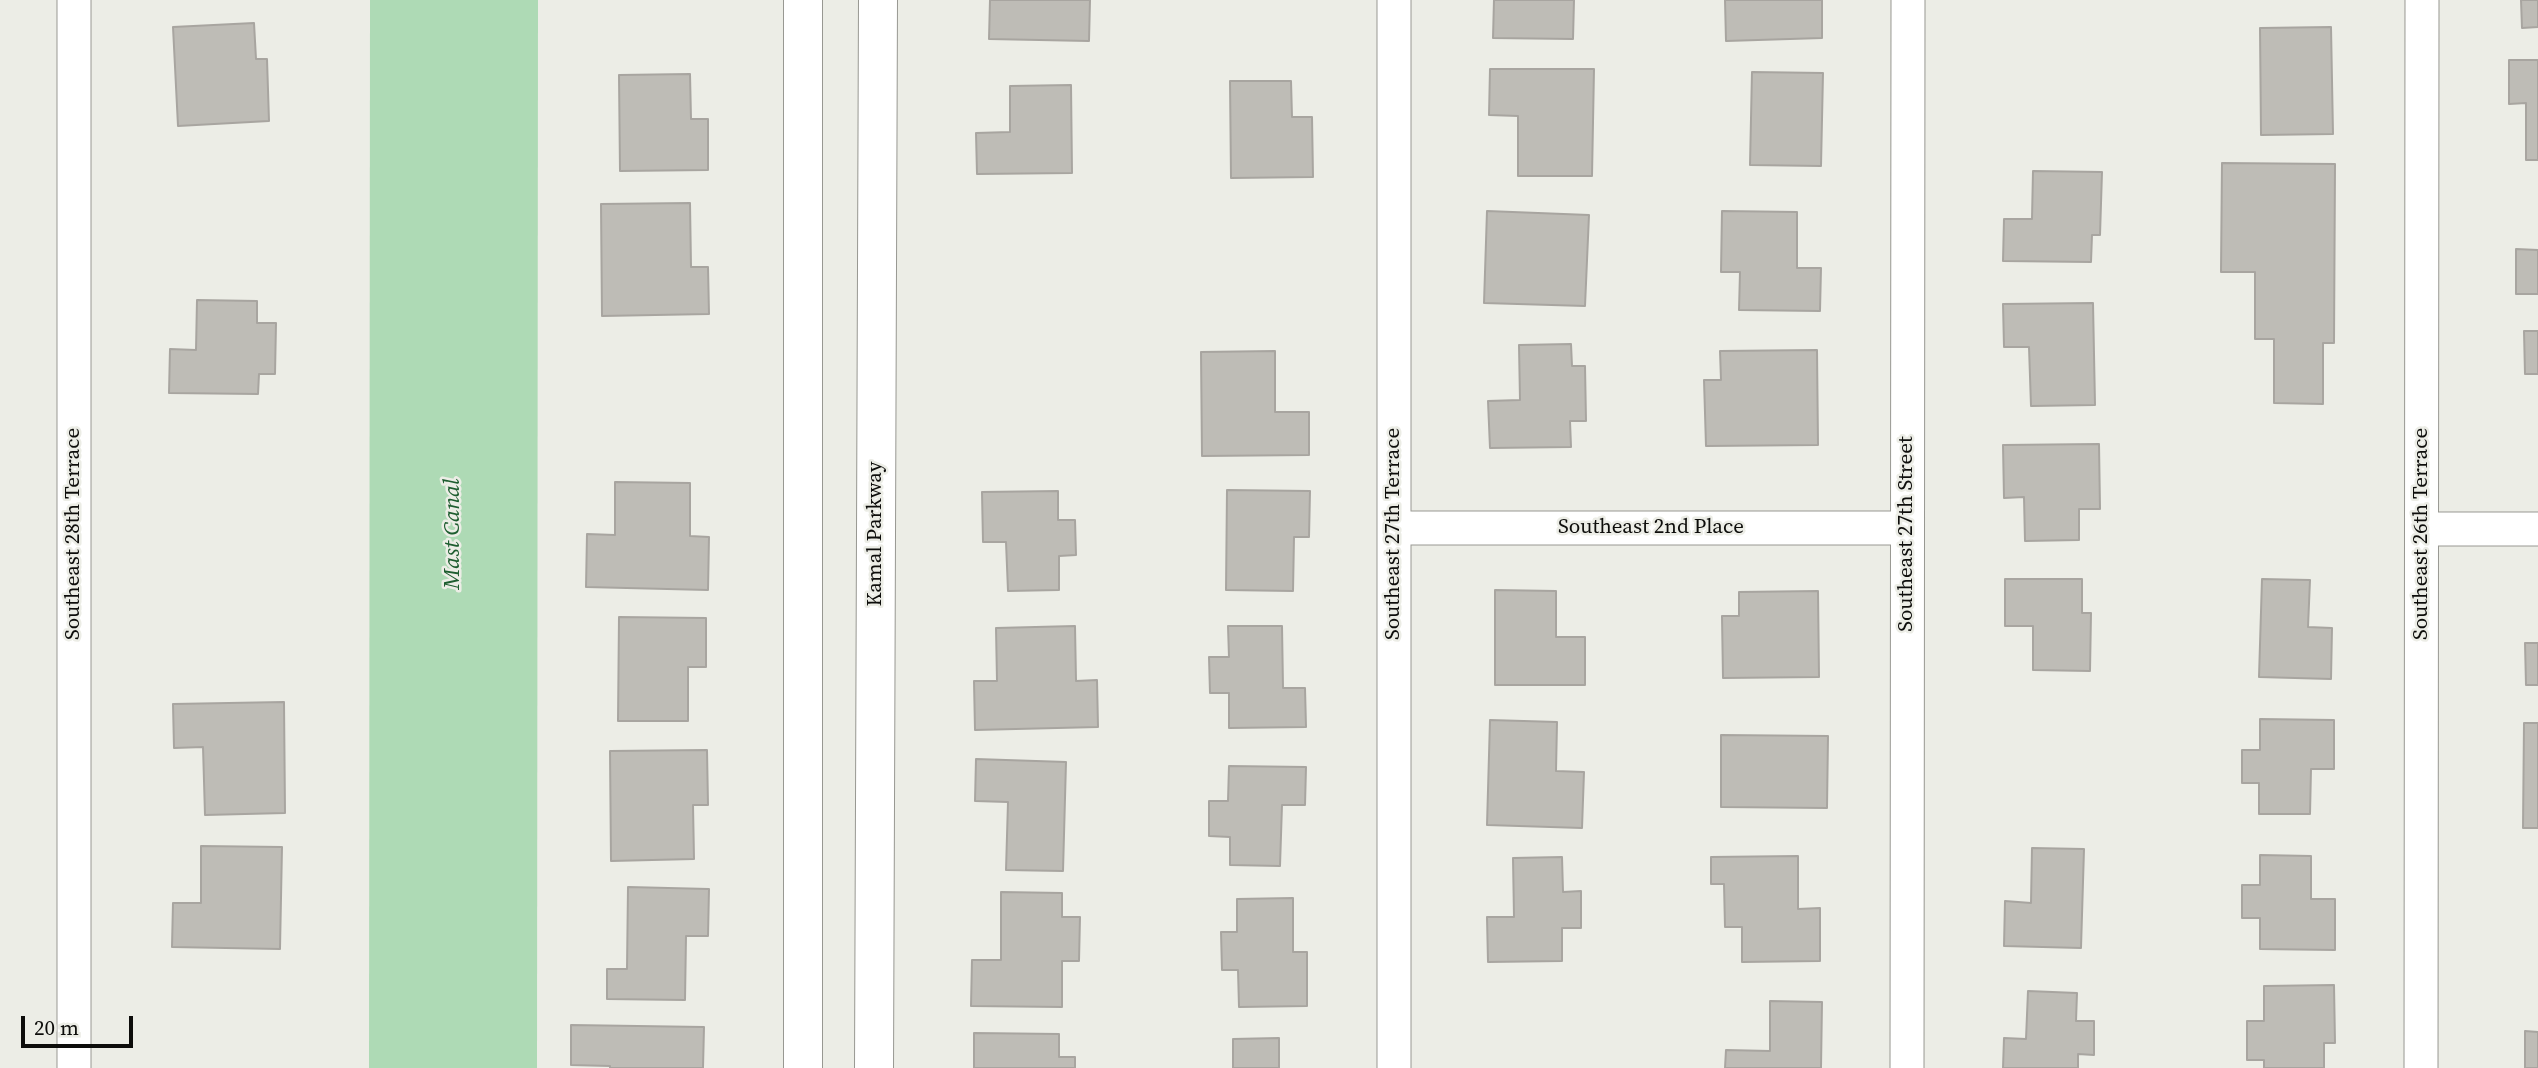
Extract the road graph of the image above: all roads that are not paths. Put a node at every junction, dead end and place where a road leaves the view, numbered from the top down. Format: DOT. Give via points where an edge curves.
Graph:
graph roads {
  1 [pos="74,0"];
  2 [pos="803,0"];
  3 [pos="878,0"];
  4 [pos="1394,0"];
  5 [pos="1908,0"];
  6 [pos="2422,0"];
  7 [pos="1394,528"];
  8 [pos="1907,528"];
  9 [pos="2538,528"];
  10 [pos="2422,529"];
  11 [pos="74,1068"];
  12 [pos="803,1068"];
  13 [pos="874,1068"];
  14 [pos="1394,1068"];
  15 [pos="1907,1068"];
  16 [pos="2421,1068"];
  1 -- 11 [label="street, Southeast 28th Terrace"];
  2 -- 12 [label="street"];
  3 -- 13 [label="street, Kamal Parkway"];
  4 -- 7 [label="street, Southeast 27th Terrace"];
  5 -- 8 [label="street, Southeast 27th Street"];
  6 -- 10 [label="street, Southeast 26th Terrace"];
  7 -- 8 [label="street, Southeast 2nd Place"];
  7 -- 14 [label="street, Southeast 27th Terrace"];
  8 -- 15 [label="street, Southeast 27th Street"];
  9 -- 10 [label="street"];
  10 -- 16 [label="street, Southeast 26th Terrace"];
}
